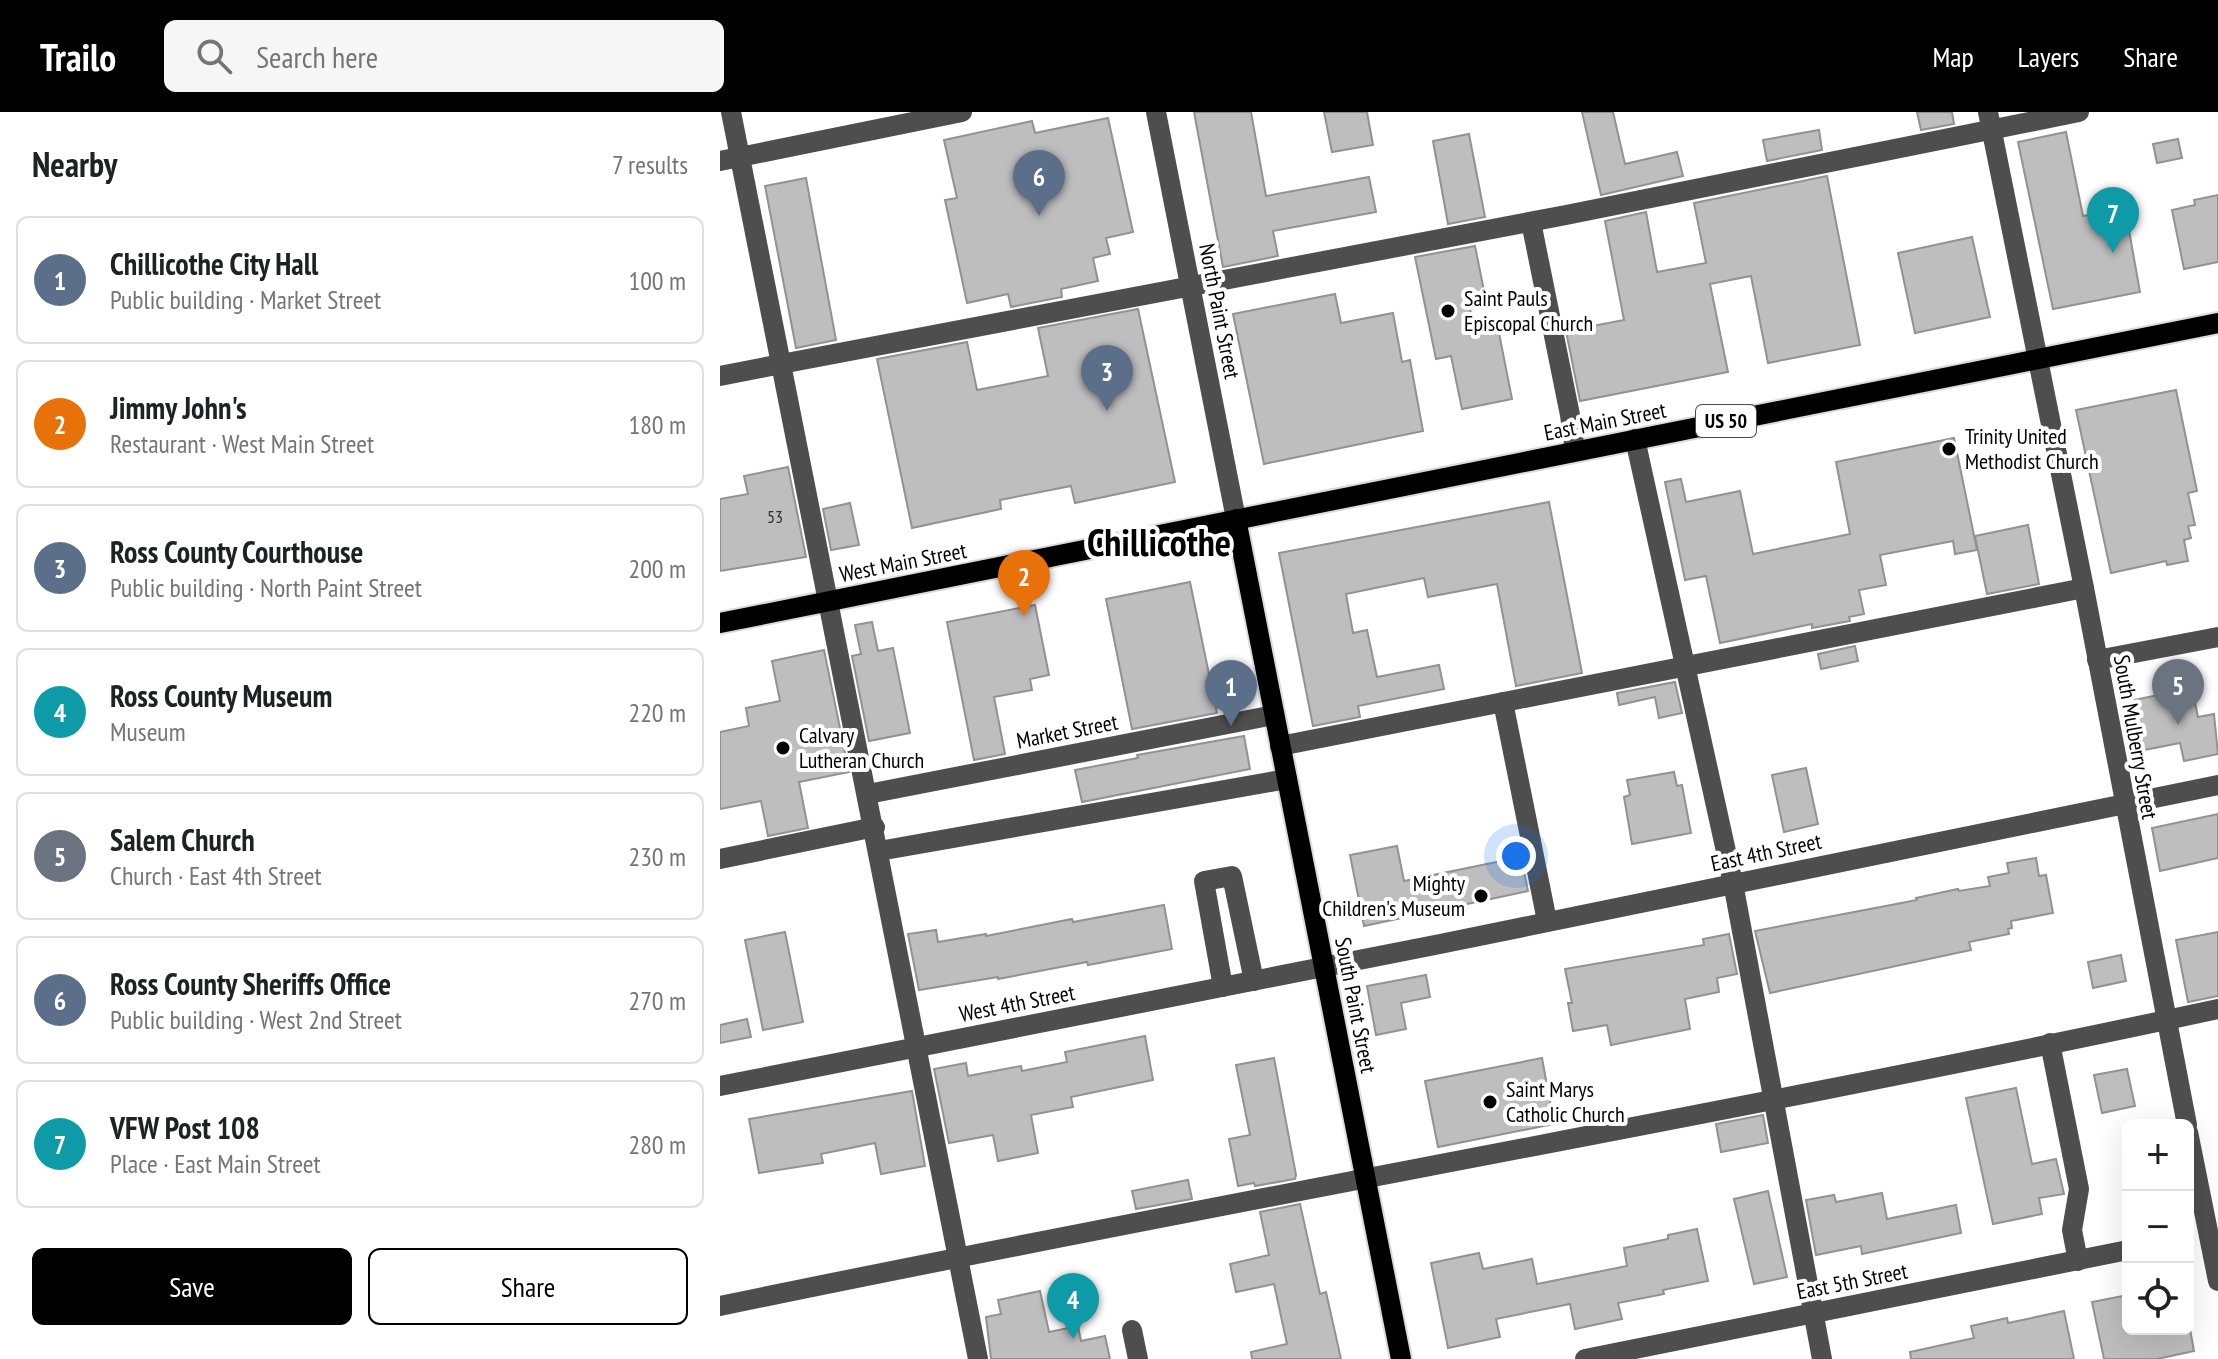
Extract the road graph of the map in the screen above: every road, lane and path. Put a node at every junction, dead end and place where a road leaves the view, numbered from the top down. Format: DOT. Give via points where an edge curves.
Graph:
graph roads {
  1 [pos="731,112"];
  2 [pos="962,112"];
  3 [pos="1156,112"];
  4 [pos="2079,112"];
  5 [pos="1990,121"];
  6 [pos="741,157"];
  7 [pos="720,161"];
  8 [pos="1531,222"];
  9 [pos="1190,287"];
  10 [pos="2217,326"];
  11 [pos="2037,359"];
  12 [pos="781,364"];
  13 [pos="720,376"];
  14 [pos="1635,439"];
  15 [pos="1575,451"];
  16 [pos="1236,519"];
  17 [pos="2084,588"];
  18 [pos="830,601"];
  19 [pos="720,623"];
  20 [pos="2218,637"];
  21 [pos="2097,660"];
  22 [pos="1685,667"];
  23 [pos="1503,702"];
  24 [pos="1274,715"];
  25 [pos="1280,746"];
  26 [pos="1287,779"];
  27 [pos="2218,785"];
  28 [pos="868,794"];
  29 [pos="2124,804"];
  30 [pos="875,827"];
  31 [pos="879,851"];
  32 [pos="720,859"];
  33 [pos="1733,883"];
  34 [pos="1547,921"];
  35 [pos="1324,967"];
  36 [pos="1254,981"];
  37 [pos="1223,987"];
  38 [pos="2218,1009"];
  39 [pos="2165,1021"];
  40 [pos="2050,1043"];
  41 [pos="918,1047"];
  42 [pos="720,1086"];
  43 [pos="1773,1099"];
  44 [pos="2186,1119"];
  45 [pos="2194,1168"];
  46 [pos="1365,1179"];
  47 [pos="2205,1235"];
  48 [pos="2122,1251"];
  49 [pos="959,1256"];
  50 [pos="2078,1261"];
  51 [pos="2218,1281"];
  52 [pos="720,1306"];
  53 [pos="1813,1313"];
  54 [pos="1132,1330"];
  55 [pos="978,1359"];
  56 [pos="1138,1359"];
  57 [pos="1401,1359"];
  58 [pos="1585,1359"];
  59 [pos="1822,1359"];
  1 -- 6 [label="street"];
  2 -- 6 [label="street"];
  3 -- 9 [label="street, North Paint Street"];
  4 -- 5 [label="street"];
  5 -- 8 [label="street"];
  5 -- 11 [label="street, South Mulberry Street"];
  6 -- 7 [label="street"];
  6 -- 12 [label="street"];
  8 -- 9 [label="street"];
  8 -- 15 [label="street"];
  9 -- 12 [label="street"];
  9 -- 16 [label="street, North Paint Street"];
  10 -- 11 [label="main road, East Main Street / US 50"];
  11 -- 14 [label="main road, East Main Street / US 50"];
  11 -- 17 [label="street, South Mulberry Street"];
  12 -- 13 [label="street"];
  12 -- 18 [label="street"];
  14 -- 15 [label="main road, East Main Street / US 50"];
  14 -- 22 [label="street"];
  15 -- 16 [label="main road, East Main Street / US 50"];
  16 -- 18 [label="main road, West Main Street / US 50"];
  16 -- 24 [label="main road, South Paint Street"];
  17 -- 21 [label="street, South Mulberry Street"];
  17 -- 22 [label="street"];
  18 -- 19 [label="main road, West Main Street / US 50"];
  18 -- 28 [label="street"];
  20 -- 21 [label="street"];
  21 -- 29 [label="street, South Mulberry Street"];
  22 -- 23 [label="street"];
  22 -- 33 [label="street"];
  23 -- 25 [label="street"];
  23 -- 34 [label="street"];
  24 -- 25 [label="main road, South Paint Street"];
  24 -- 28 [label="street, Market Street"];
  25 -- 26 [label="main road, South Paint Street"];
  26 -- 31 [label="street"];
  26 -- 35 [label="main road, South Paint Street"];
  27 -- 29 [label="street, East 4th Street"];
  28 -- 30 [label="street"];
  29 -- 33 [label="street, East 4th Street"];
  29 -- 39 [label="street, South Mulberry Street"];
  30 -- 31 [label="street"];
  30 -- 32 [label="street"];
  31 -- 41 [label="street"];
  33 -- 34 [label="street, East 4th Street"];
  33 -- 43 [label="street"];
  34 -- 35 [label="street, East 4th Street"];
  35 -- 36 [label="street, West 4th Street"];
  35 -- 46 [label="main road, South Paint Street"];
  36 -- 37 [label="street, West 4th Street"];
  36 -- 37 [label="street" via="1232,876 1218,878 1204,881"];
  37 -- 41 [label="street, West 4th Street"];
  38 -- 39 [label="street"];
  39 -- 40 [label="street"];
  39 -- 44 [label="street, South Mulberry Street"];
  40 -- 43 [label="street"];
  40 -- 50 [label="street" via="2079,1189 2072,1230"];
  41 -- 42 [label="street, West 4th Street"];
  41 -- 49 [label="street"];
  43 -- 46 [label="street"];
  43 -- 53 [label="street"];
  45 -- 47 [label="street"];
  46 -- 49 [label="street"];
  46 -- 57 [label="main road, South Paint Street"];
  47 -- 51 [label="street"];
  48 -- 50 [label="street, East 5th Street"];
  49 -- 52 [label="street"];
  49 -- 55 [label="street"];
  50 -- 53 [label="street, East 5th Street"];
  53 -- 58 [label="street, East 5th Street"];
  53 -- 59 [label="street"];
  54 -- 56 [label="street"];
}
